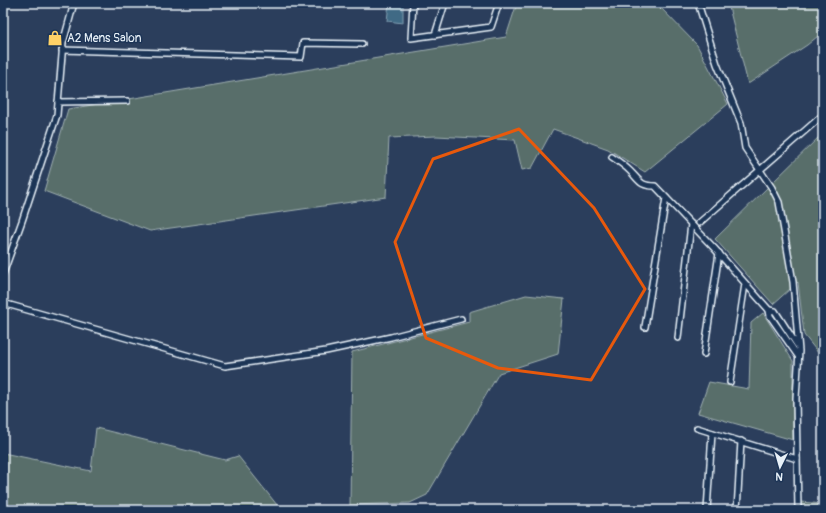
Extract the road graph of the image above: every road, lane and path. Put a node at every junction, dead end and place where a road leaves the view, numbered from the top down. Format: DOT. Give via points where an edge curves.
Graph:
graph roads {
  1 [pos="74,3"];
  2 [pos="413,3"];
  3 [pos="445,3"];
  4 [pos="499,3"];
  5 [pos="698,3"];
  6 [pos="435,35"];
  7 [pos="362,44"];
  8 [pos="62,50"];
  9 [pos="127,101"];
  10 [pos="58,102"];
  11 [pos="823,115"];
  12 [pos="612,157"];
  13 [pos="759,170"];
  14 [pos="666,198"];
  15 [pos="699,223"];
  16 [pos="691,224"];
  17 [pos="719,253"];
  18 [pos="3,274"];
  19 [pos="745,284"];
  20 [pos="3,303"];
  21 [pos="769,310"];
  22 [pos="462,319"];
  23 [pos="645,327"];
  24 [pos="678,338"];
  25 [pos="798,347"];
  26 [pos="704,354"];
  27 [pos="799,357"];
  28 [pos="730,382"];
  29 [pos="697,428"];
  30 [pos="712,433"];
  31 [pos="741,441"];
  32 [pos="797,459"];
  33 [pos="707,510"];
  34 [pos="737,510"];
  35 [pos="798,510"];
  1 -- 8 [label="street"];
  2 -- 6 [label="street" via="411,38"];
  3 -- 6 [label="street"];
  4 -- 6 [label="street" via="491,27"];
  5 -- 13 [label="street" via="717,64 741,123 745,148"];
  7 -- 8 [label="street" via="302,43 301,57"];
  8 -- 10 [label="street"];
  9 -- 10 [label="street"];
  10 -- 18 [label="street" via="57,115"];
  11 -- 13 [label="street"];
  12 -- 14 [label="street" via="638,181 655,186"];
  13 -- 15 [label="street"];
  13 -- 25 [label="street" via="778,202 793,282"];
  14 -- 16 [label="street"];
  14 -- 23 [label="street"];
  16 -- 17 [label="street"];
  16 -- 24 [label="street"];
  17 -- 19 [label="street"];
  17 -- 26 [label="street"];
  19 -- 21 [label="street"];
  19 -- 28 [label="street"];
  20 -- 22 [label="street" via="225,366 326,351 391,338"];
  21 -- 25 [label="street" via="775,311"];
  21 -- 27 [label="street" via="770,316"];
  25 -- 27 [label="street"];
  27 -- 32 [label="street" via="796,398"];
  29 -- 30 [label="street"];
  30 -- 31 [label="street"];
  30 -- 33 [label="street"];
  31 -- 32 [label="street"];
  31 -- 34 [label="street"];
  32 -- 35 [label="street"];
}
